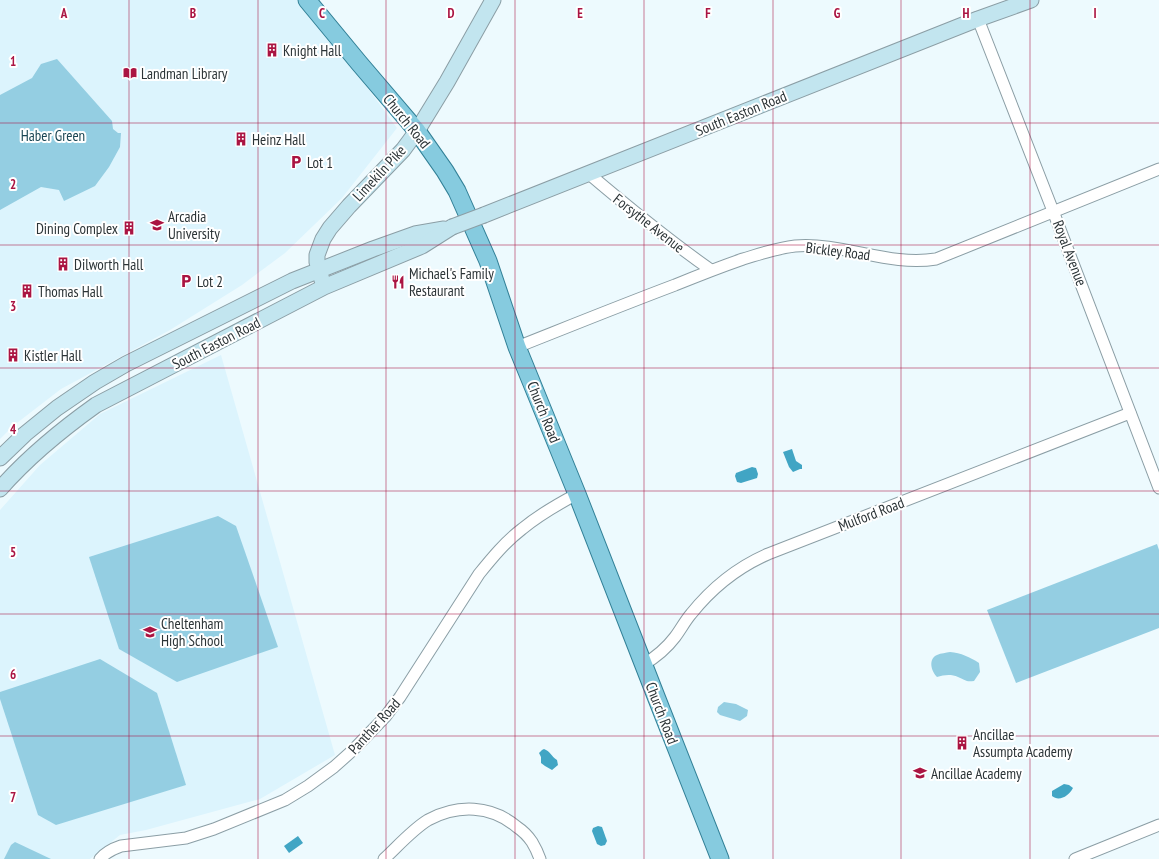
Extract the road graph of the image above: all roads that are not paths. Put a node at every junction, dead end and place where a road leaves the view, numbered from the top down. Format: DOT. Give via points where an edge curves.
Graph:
graph roads {
  1 [pos="307,0"];
  2 [pos="493,0"];
  3 [pos="1030,0"];
  4 [pos="978,19"];
  5 [pos="417,131"];
  6 [pos="1159,169"];
  7 [pos="588,173"];
  8 [pos="1053,210"];
  9 [pos="452,227"];
  10 [pos="319,270"];
  11 [pos="711,270"];
  12 [pos="324,287"];
  13 [pos="517,347"];
  14 [pos="1130,413"];
  15 [pos="0,458"];
  16 [pos="1159,488"];
  17 [pos="0,489"];
  18 [pos="577,494"];
  19 [pos="643,665"];
  20 [pos="1159,825"];
  21 [pos="100,859"];
  22 [pos="384,859"];
  23 [pos="540,859"];
  24 [pos="720,859"];
  25 [pos="1075,859"];
  1 -- 5 [label="main road, Church Road"];
  2 -- 5 [label="main road, Limekiln Pike"];
  3 -- 4 [label="main road, South Easton Road"];
  4 -- 7 [label="main road, South Easton Road"];
  4 -- 8 [label="street, Royal Avenue"];
  5 -- 10 [label="main road, Limekiln Pike" via="403,150 330,228 317,255"];
  5 -- 13 [label="main road, Church Road" via="457,191 488,261"];
  6 -- 8 [label="street, Bickley Road"];
  7 -- 9 [label="main road, South Easton Road, bridge"];
  7 -- 11 [label="street, Forsythe Avenue" via="640,218"];
  8 -- 11 [label="street, Bickley Road" via="936,259 897,260 824,247 796,246 765,252"];
  8 -- 14 [label="street, Royal Avenue"];
  9 -- 10 [label="main road, South Easton Road" via="415,234"];
  9 -- 12 [label="main road, South Easton Road" via="422,246"];
  10 -- 12 [label="main road, Limekiln Pike"];
  10 -- 15 [label="main road, South Easton Road" via="292,281 95,382 57,408"];
  11 -- 13 [label="street, Bickley Road"];
  12 -- 17 [label="main road, South Easton Road" via="96,405 36,452"];
  13 -- 18 [label="main road, Church Road"];
  14 -- 16 [label="street, Royal Avenue"];
  14 -- 19 [label="street, Mulford Road" via="748,564 700,603 670,643"];
  18 -- 19 [label="main road, Church Road"];
  18 -- 21 [label="street, Panther Road" via="521,529 493,557 479,574 385,717 334,767 285,800 248,816 186,838 121,846 112,849"];
  19 -- 24 [label="main road, Church Road"];
  20 -- 25 [label="street"];
  22 -- 23 [label="street" via="426,821 445,812 466,809 493,812 512,822 529,838"];
}
